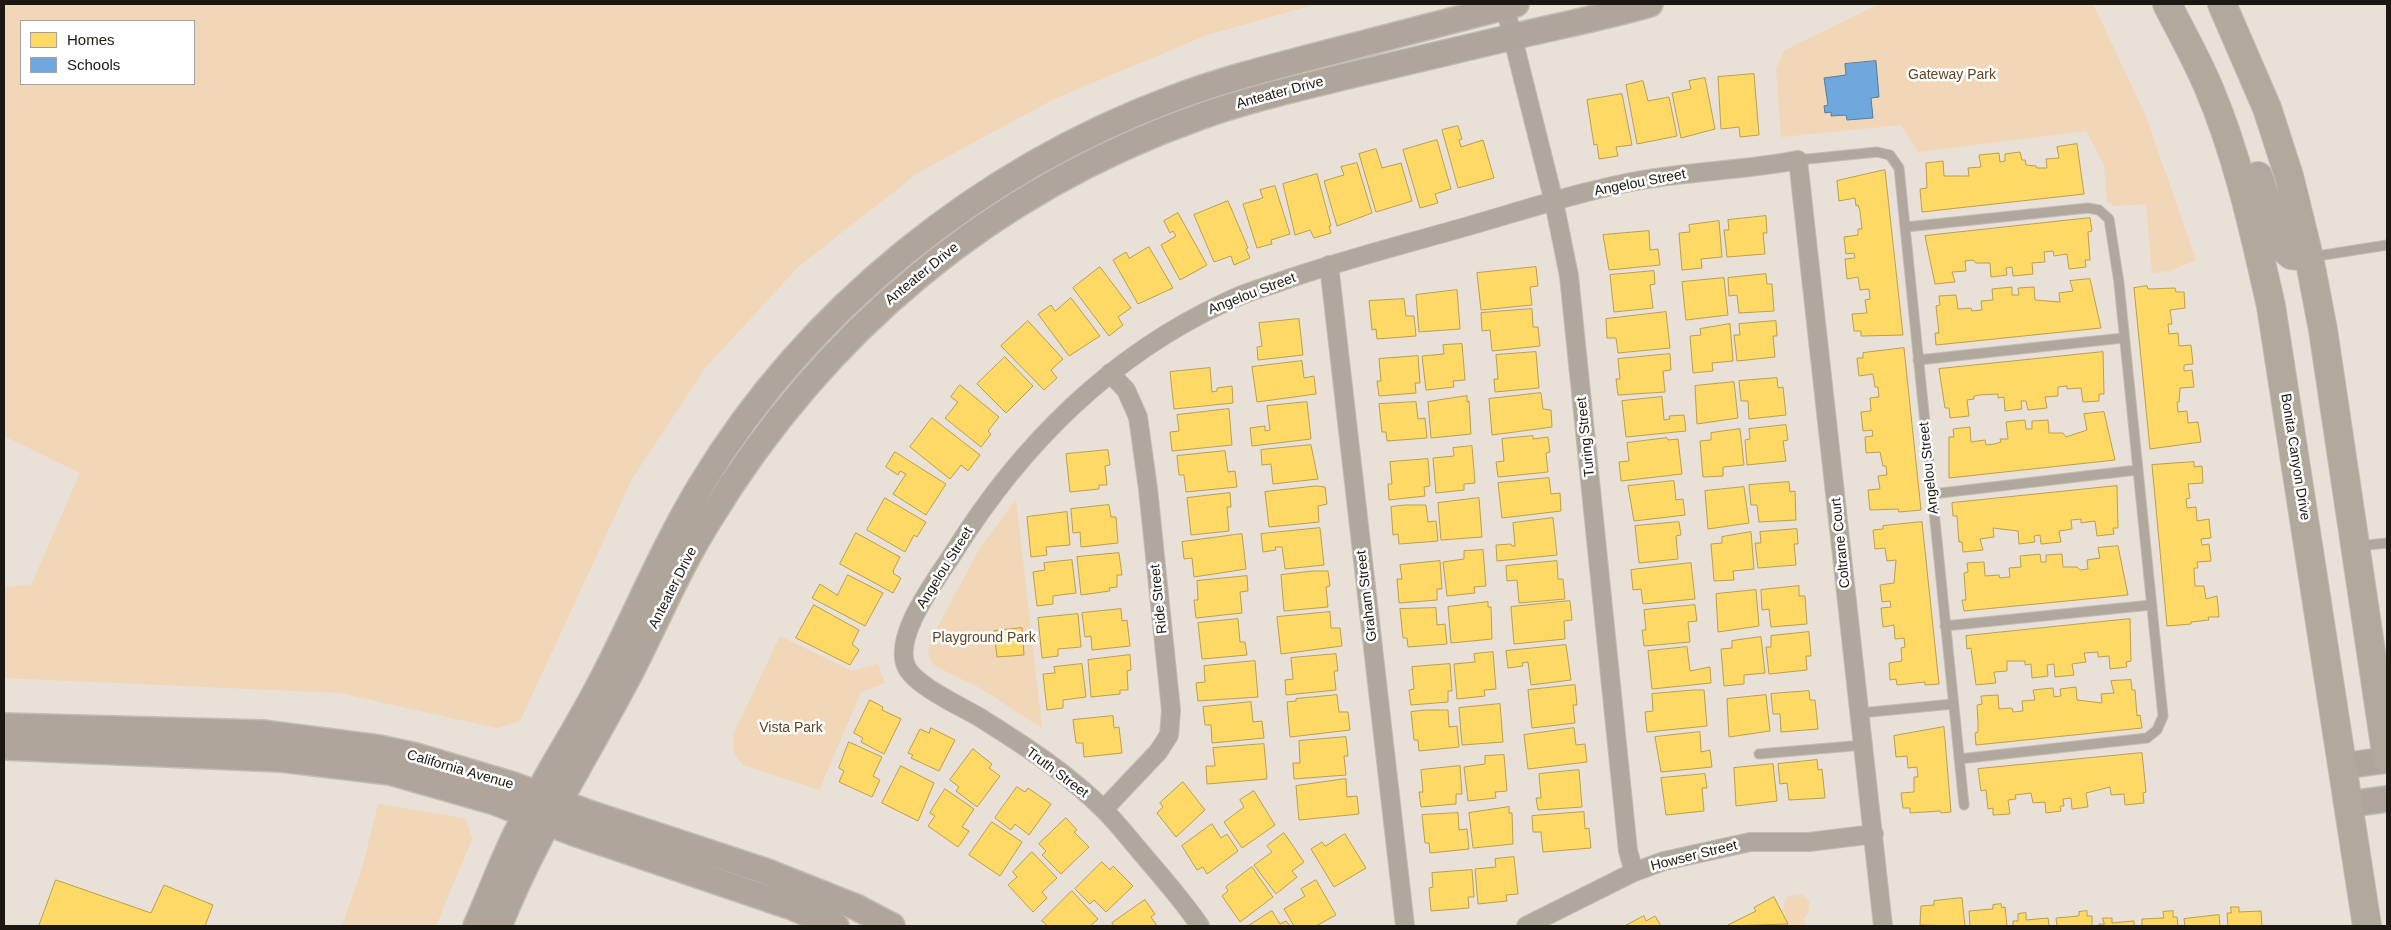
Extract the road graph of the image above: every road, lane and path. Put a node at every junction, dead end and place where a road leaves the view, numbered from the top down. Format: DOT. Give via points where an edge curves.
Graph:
graph roads {
  1 [pos="1650,4"];
  2 [pos="2167,4"];
  3 [pos="2222,4"];
  4 [pos="1511,5"];
  5 [pos="1513,36"];
  6 [pos="2207,84"];
  7 [pos="1798,160"];
  8 [pos="1554,202"];
  9 [pos="1906,227"];
  10 [pos="2387,245"];
  11 [pos="2309,257"];
  12 [pos="1329,265"];
  13 [pos="2123,338"];
  14 [pos="1918,360"];
  15 [pos="1110,373"];
  16 [pos="2137,470"];
  17 [pos="1932,494"];
  18 [pos="2387,543"];
  19 [pos="2355,547"];
  20 [pos="2151,605"];
  21 [pos="1945,626"];
  22 [pos="905,641"];
  23 [pos="1953,704"];
  24 [pos="1860,713"];
  25 [pos="4,726"];
  26 [pos="1864,745"];
  27 [pos="4,747"];
  28 [pos="1759,754"];
  29 [pos="1959,759"];
  30 [pos="2387,759"];
  31 [pos="2343,766"];
  32 [pos="2387,799"];
  33 [pos="2349,804"];
  34 [pos="1964,805"];
  35 [pos="543,809"];
  36 [pos="1104,809"];
  37 [pos="1874,834"];
  38 [pos="1634,872"];
  39 [pos="476,926"];
  40 [pos="498,926"];
  41 [pos="836,926"];
  42 [pos="892,926"];
  43 [pos="1200,926"];
  44 [pos="1405,926"];
  45 [pos="1526,926"];
  46 [pos="1883,926"];
  47 [pos="2367,926"];
  1 -- 5 [label="main road, Anteater Drive"];
  2 -- 6 [label="main road, Bonita Canyon Drive"];
  3 -- 11 [label="main road" via="2266,108 2289,176"];
  4 -- 5 [label="street, Turing Street"];
  4 -- 35 [label="main road, Anteater Drive" via="1249,73 1174,98 1102,128 1015,174 926,236 820,331 763,397 702,483 674,532"];
  5 -- 8 [label="street, Turing Street"];
  5 -- 35 [label="main road, Anteater Drive" via="1273,94 1198,117 1143,139 1089,163 1025,198 919,274 836,351 765,435 682,567 636,662"];
  6 -- 11 [label="main road" via="2220,85 2231,103 2283,248 2291,255"];
  6 -- 31 [label="main road, Bonita Canyon Drive" via="2249,208 2271,306"];
  7 -- 8 [label="street, Angelou Street" via="1637,181"];
  7 -- 9 [label="lane, Angelou Street" via="1877,152 1890,155 1898,168"];
  7 -- 24 [label="street, Coltrane Court"];
  8 -- 12 [label="street, Angelou Street"];
  8 -- 38 [label="street, Turing Street" via="1569,276 1628,851"];
  9 -- 13 [label="lane" via="2088,208 2099,210 2109,219 2119,282"];
  9 -- 14 [label="lane, Angelou Street"];
  10 -- 11 [label="lane"];
  11 -- 19 [label="main road"];
  12 -- 15 [label="street, Angelou Street" via="1229,300 1152,341"];
  12 -- 44 [label="street, Graham Street"];
  13 -- 14 [label="lane"];
  13 -- 16 [label="lane"];
  14 -- 17 [label="lane, Angelou Street"];
  15 -- 22 [label="street, Angelou Street" via="1075,402 991,499 930,590 909,627"];
  15 -- 36 [label="street, Ride Street" via="1126,390 1138,417 1171,710 1169,735 1158,752"];
  16 -- 17 [label="lane"];
  16 -- 20 [label="lane"];
  17 -- 21 [label="lane, Angelou Street"];
  18 -- 19 [label="lane"];
  19 -- 30 [label="main road"];
  20 -- 21 [label="lane"];
  20 -- 29 [label="lane" via="2163,716 2157,730 2146,738"];
  21 -- 23 [label="lane, Angelou Street"];
  22 -- 36 [label="street, Truth Street" via="904,654 912,674 1005,734"];
  23 -- 24 [label="lane"];
  23 -- 29 [label="lane, Angelou Street"];
  24 -- 26 [label="street, Coltrane Court"];
  25 -- 35 [label="main road, California Avenue" via="262,733 319,739 416,756 461,768"];
  26 -- 28 [label="lane"];
  26 -- 37 [label="street, Coltrane Court"];
  27 -- 35 [label="main road, California Avenue" via="281,759 390,772 495,802"];
  29 -- 34 [label="lane, Angelou Street"];
  30 -- 31 [label="main road"];
  31 -- 33 [label="main road, Bonita Canyon Drive"];
  32 -- 33 [label="main road"];
  33 -- 47 [label="main road, Bonita Canyon Drive"];
  35 -- 39 [label="main road, Anteater Drive" via="514,839"];
  35 -- 40 [label="main road, Anteater Drive"];
  35 -- 41 [label="main road, California Avenue"];
  35 -- 42 [label="main road, California Avenue" via="765,871 856,907"];
  36 -- 43 [label="street, Truth Street" via="1184,902"];
  37 -- 38 [label="street, Howser Street" via="1809,842 1750,842 1664,861"];
  37 -- 46 [label="street, Coltrane Court"];
  38 -- 45 [label="street, Howser Street"];
}
